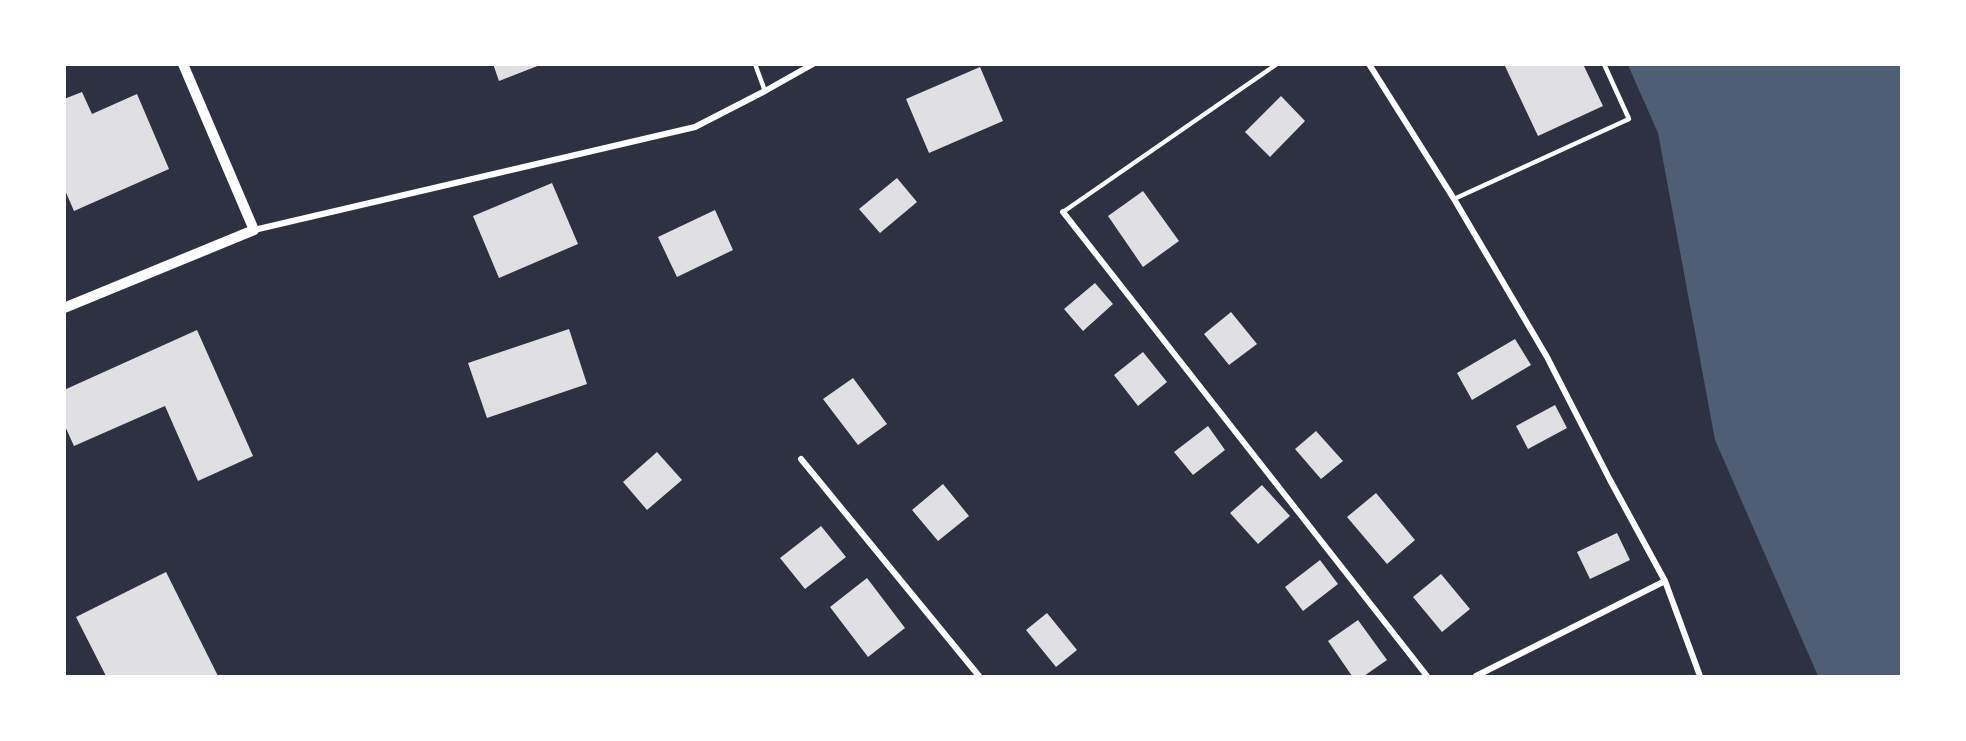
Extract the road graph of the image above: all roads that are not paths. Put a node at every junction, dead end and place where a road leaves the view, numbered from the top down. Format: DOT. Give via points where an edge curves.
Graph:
graph roads {
  1 [pos="183,64"];
  2 [pos="755,64"];
  3 [pos="813,64"];
  4 [pos="1276,64"];
  5 [pos="1369,64"];
  6 [pos="1604,64"];
  7 [pos="765,91"];
  8 [pos="1454,199"];
  9 [pos="1063,212"];
  10 [pos="254,230"];
  11 [pos="64,308"];
  12 [pos="801,459"];
  13 [pos="1665,581"];
  14 [pos="979,676"];
  15 [pos="1427,676"];
  16 [pos="1476,676"];
  17 [pos="1700,676"];
  1 -- 10 [label="street"];
  2 -- 7 [label="lane"];
  3 -- 7 [label="street"];
  4 -- 9 [label="lane"];
  5 -- 8 [label="street"];
  6 -- 8 [label="lane" via="1629,119"];
  7 -- 10 [label="street" via="695,127"];
  8 -- 13 [label="street" via="1547,357"];
  9 -- 15 [label="street"];
  10 -- 11 [label="street"];
  12 -- 14 [label="street"];
  13 -- 16 [label="street"];
  13 -- 17 [label="street"];
}
